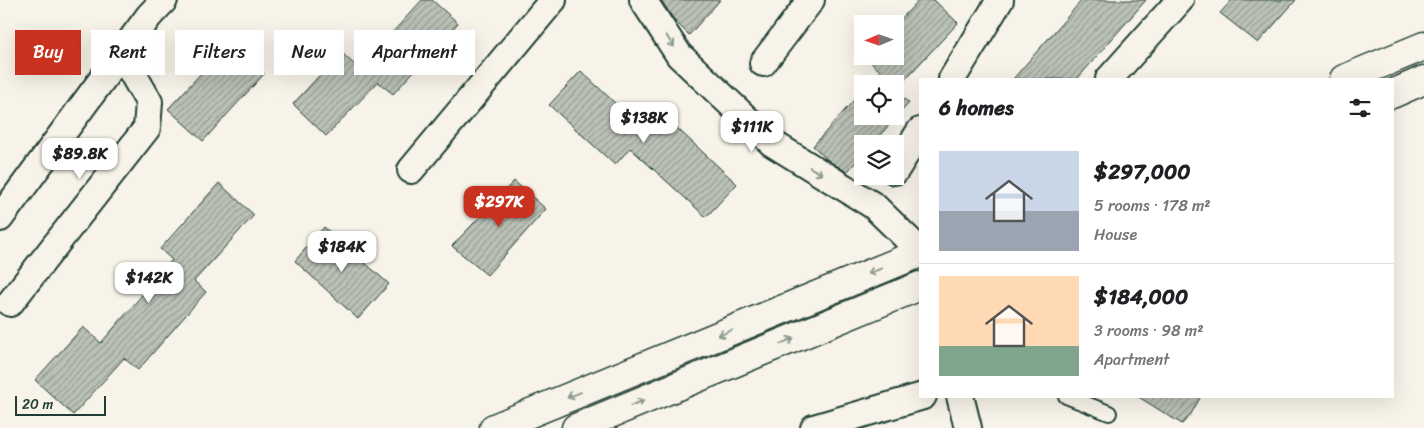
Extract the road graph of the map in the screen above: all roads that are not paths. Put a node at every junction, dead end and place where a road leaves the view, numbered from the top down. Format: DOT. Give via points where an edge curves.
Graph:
graph roads {
  1 [pos="164,0"];
  2 [pos="553,0"];
  3 [pos="643,0"];
  4 [pos="811,0"];
  5 [pos="1000,0"];
  6 [pos="1180,0"];
  7 [pos="138,30"];
  8 [pos="1424,46"];
  9 [pos="763,64"];
  10 [pos="105,75"];
  11 [pos="134,75"];
  12 [pos="953,78"];
  13 [pos="1110,78"];
  14 [pos="1346,78"];
  15 [pos="1424,80"];
  16 [pos="1394,93"];
  17 [pos="919,133"];
  18 [pos="904,157"];
  19 [pos="411,170"];
  20 [pos="887,185"];
  21 [pos="874,206"];
  22 [pos="0,218"];
  23 [pos="919,251"];
  24 [pos="919,252"];
  25 [pos="919,286"];
  26 [pos="10,303"];
  27 [pos="919,397"];
  28 [pos="960,398"];
  29 [pos="1071,398"];
  30 [pos="1109,413"];
  31 [pos="494,428"];
  32 [pos="576,428"];
  33 [pos="814,428"];
  34 [pos="968,428"];
  1 -- 7 [label="street"];
  2 -- 19 [label="street"];
  3 -- 21 [label="street, one-way" via="679,54 772,143"];
  4 -- 9 [label="street"];
  5 -- 12 [label="street"];
  6 -- 13 [label="street"];
  8 -- 14 [label="highway"];
  10 -- 22 [label="street"];
  11 -- 26 [label="street" via="149,102 147,128"];
  15 -- 16 [label="highway"];
  17 -- 18 [label="street"];
  20 -- 21 [label="street"];
  21 -- 23 [label="street"];
  24 -- 31 [label="highway, one-way"];
  32 -- 25 [label="highway, one-way"];
  27 -- 33 [label="street"];
  28 -- 34 [label="street"];
  29 -- 30 [label="lane"];
}
